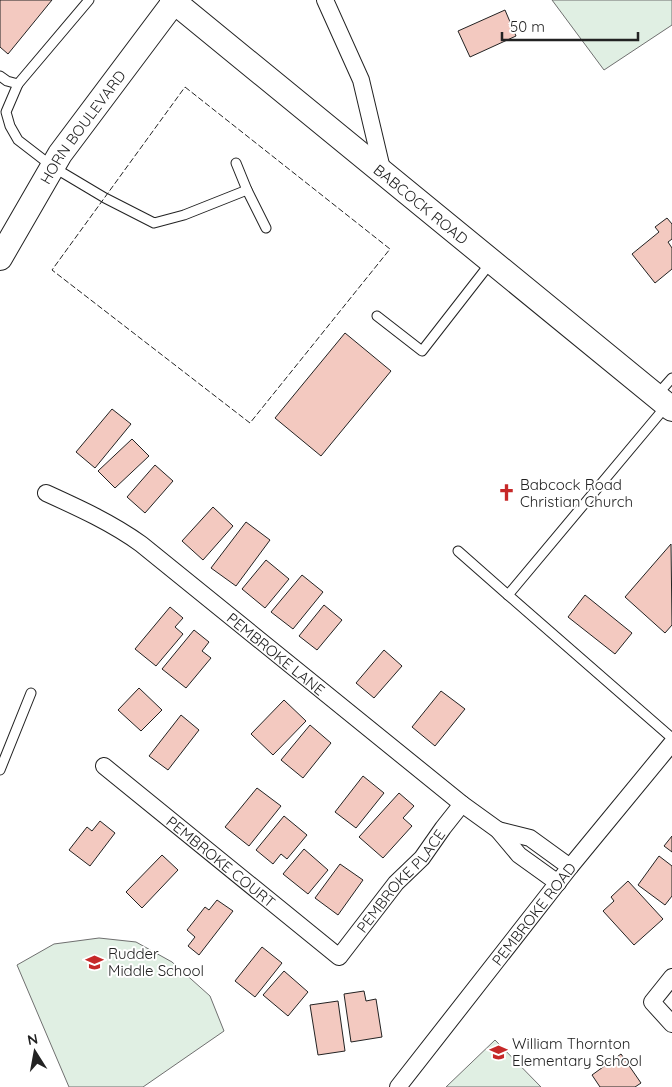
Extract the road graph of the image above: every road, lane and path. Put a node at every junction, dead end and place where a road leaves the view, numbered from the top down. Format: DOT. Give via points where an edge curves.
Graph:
graph roads {
  1 [pos="89,0"];
  2 [pos="325,0"];
  3 [pos="173,1"];
  4 [pos="0,76"];
  5 [pos="18,84"];
  6 [pos="236,164"];
  7 [pos="53,167"];
  8 [pos="383,173"];
  9 [pos="247,190"];
  10 [pos="266,228"];
  11 [pos="0,258"];
  12 [pos="492,261"];
  13 [pos="377,316"];
  14 [pos="672,378"];
  15 [pos="665,403"];
  16 [pos="46,493"];
  17 [pos="458,551"];
  18 [pos="508,595"];
  19 [pos="31,693"];
  20 [pos="670,747"];
  21 [pos="104,766"];
  22 [pos="0,770"];
  23 [pos="462,804"];
  24 [pos="498,830"];
  25 [pos="570,867"];
  26 [pos="558,883"];
  27 [pos="339,956"];
  28 [pos="672,977"];
  29 [pos="672,1024"];
  30 [pos="398,1087"];
  1 -- 5 [label="lane"];
  2 -- 8 [label="street" via="361,80"];
  3 -- 7 [label="main road, HORN BOULEVARD"];
  3 -- 8 [label="main road, BABCOCK ROAD"];
  4 -- 5 [label="lane"];
  5 -- 7 [label="lane" via="6,112 10,126 18,140"];
  6 -- 9 [label="lane"];
  7 -- 9 [label="lane" via="154,223"];
  7 -- 11 [label="main road, HORN BOULEVARD"];
  8 -- 12 [label="main road, BABCOCK ROAD"];
  9 -- 10 [label="lane"];
  12 -- 13 [label="lane" via="422,351"];
  12 -- 15 [label="main road, BABCOCK ROAD"];
  14 -- 15 [label="lane"];
  15 -- 18 [label="lane"];
  16 -- 23 [label="street, PEMBROKE LANE" via="95,516 141,544"];
  17 -- 18 [label="lane"];
  18 -- 20 [label="lane"];
  19 -- 22 [label="lane"];
  20 -- 25 [label="street, PEMBROKE ROAD"];
  21 -- 27 [label="street, PEMBROKE COURT"];
  23 -- 24 [label="street, PEMBROKE LANE"];
  23 -- 27 [label="street, PEMBROKE PLACE" via="422,858 396,883"];
  24 -- 25 [label="street, PEMBROKE LANE" via="530,838"];
  24 -- 26 [label="street, PEMBROKE LANE" via="518,855"];
  25 -- 26 [label="street, PEMBROKE ROAD"];
  26 -- 30 [label="street, PEMBROKE ROAD"];
  28 -- 29 [label="street" via="652,1002"];
}
